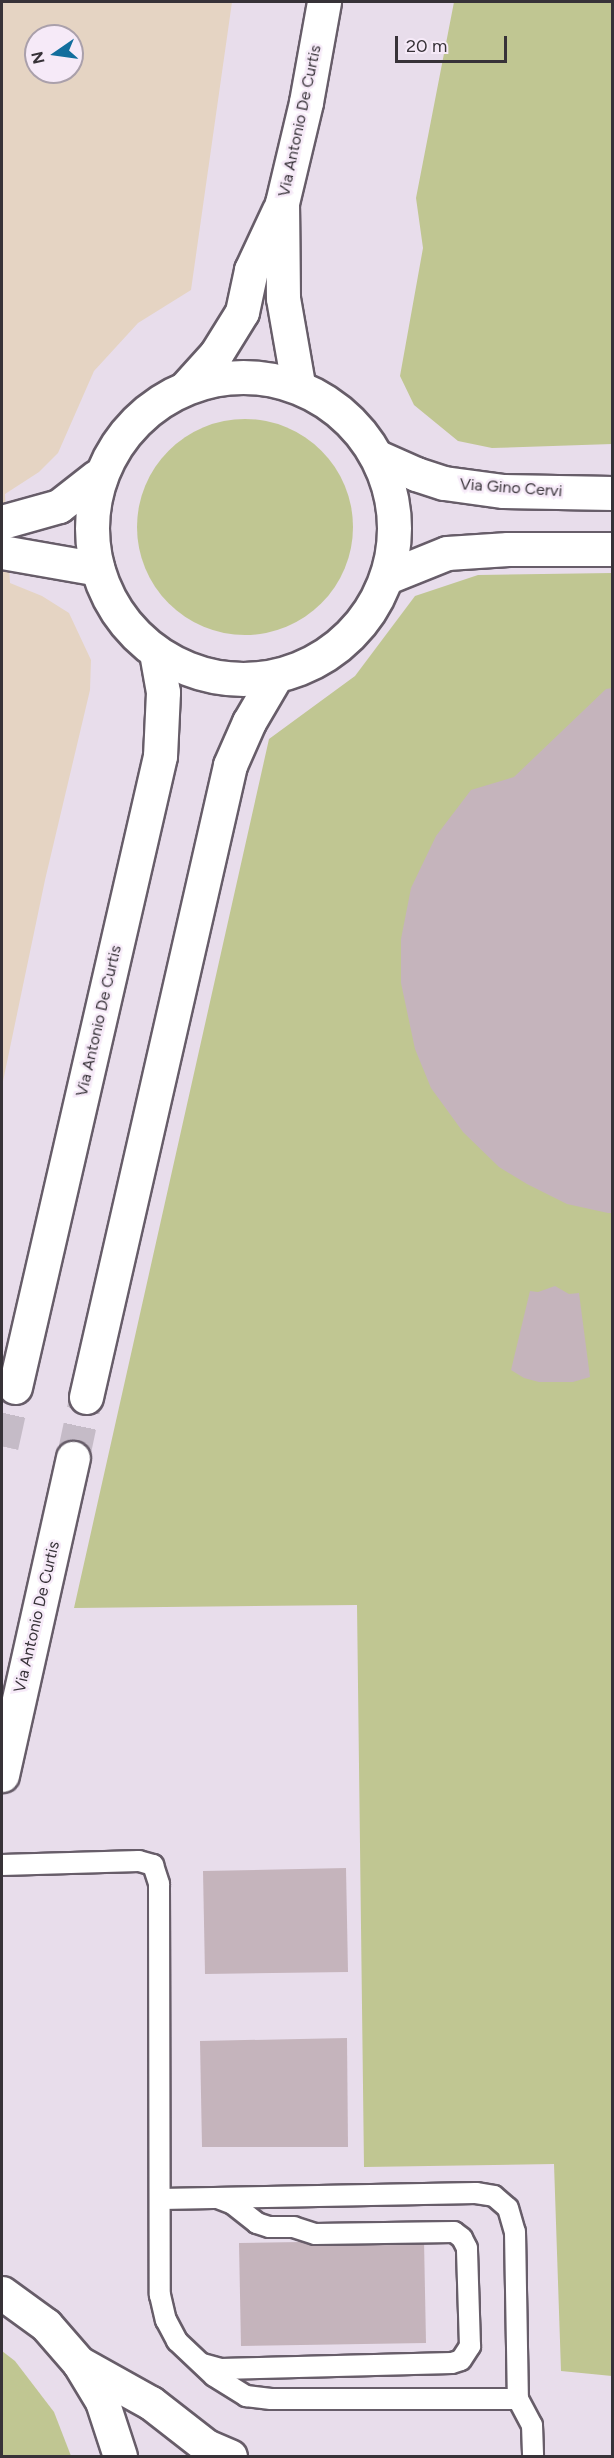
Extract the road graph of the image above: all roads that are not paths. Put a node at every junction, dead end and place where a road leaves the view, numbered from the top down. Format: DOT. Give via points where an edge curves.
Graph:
graph roads {
  1 [pos="324,2"];
  2 [pos="282,202"];
  3 [pos="298,384"];
  4 [pos="186,387"];
  5 [pos="378,457"];
  6 [pos="96,477"];
  7 [pos="612,493"];
  8 [pos="2,522"];
  9 [pos="612,549"];
  10 [pos="2,552"];
  11 [pos="98,569"];
  12 [pos="390,576"];
  13 [pos="156,652"];
  14 [pos="273,681"];
  15 [pos="15,1387"];
  16 [pos="86,1397"];
  17 [pos="73,1458"];
  18 [pos="2,1775"];
  19 [pos="2,1865"];
  20 [pos="161,2199"];
  21 [pos="220,2199"];
  22 [pos="3,2292"];
  23 [pos="80,2363"];
  24 [pos="201,2364"];
  25 [pos="518,2399"];
  26 [pos="120,2457"];
  27 [pos="230,2457"];
  28 [pos="533,2457"];
  1 -- 2 [label="street, Via Antonio De Curtis"];
  2 -- 3 [label="street, Via Antonio De Curtis" via="283,298"];
  2 -- 4 [label="street" via="251,270 242,312 216,354"];
  3 -- 4 [label="street" via="262,377 224,378"];
  3 -- 5 [label="street" via="328,399 353,423"];
  4 -- 6 [label="street" via="151,408 120,438"];
  5 -- 7 [label="street, Via Gino Cervi" via="444,483 503,491"];
  5 -- 12 [label="street" via="391,497 395,534"];
  6 -- 8 [label="street" via="59,506"];
  6 -- 11 [label="street" via="90,518"];
  9 -- 12 [label="street" via="447,553"];
  10 -- 11 [label="street"];
  11 -- 13 [label="street" via="107,595 128,626"];
  12 -- 14 [label="street" via="343,639"];
  13 -- 14 [label="street" via="192,672 232,682"];
  13 -- 15 [label="street, Via Antonio De Curtis" via="163,692 160,756"];
  14 -- 16 [label="street" via="230,765"];
  17 -- 18 [label="street, Via Antonio De Curtis"];
  19 -- 20 [label="lane" via="139,1861 153,1865 159,1884"];
  20 -- 21 [label="lane"];
  20 -- 24 [label="lane" via="160,2295 166,2320 177,2341"];
  21 -- 24 [label="lane" via="257,2223 315,2234 454,2232 467,2248 470,2346 461,2360 452,2363 221,2369"];
  21 -- 25 [label="lane" via="476,2193 494,2196 507,2208 515,2232"];
  22 -- 23 [label="street" via="46,2325"];
  23 -- 26 [label="street" via="102,2401"];
  23 -- 27 [label="street" via="151,2403 206,2446"];
  24 -- 25 [label="lane" via="246,2396 271,2399"];
  25 -- 28 [label="lane" via="532,2425"];
}
